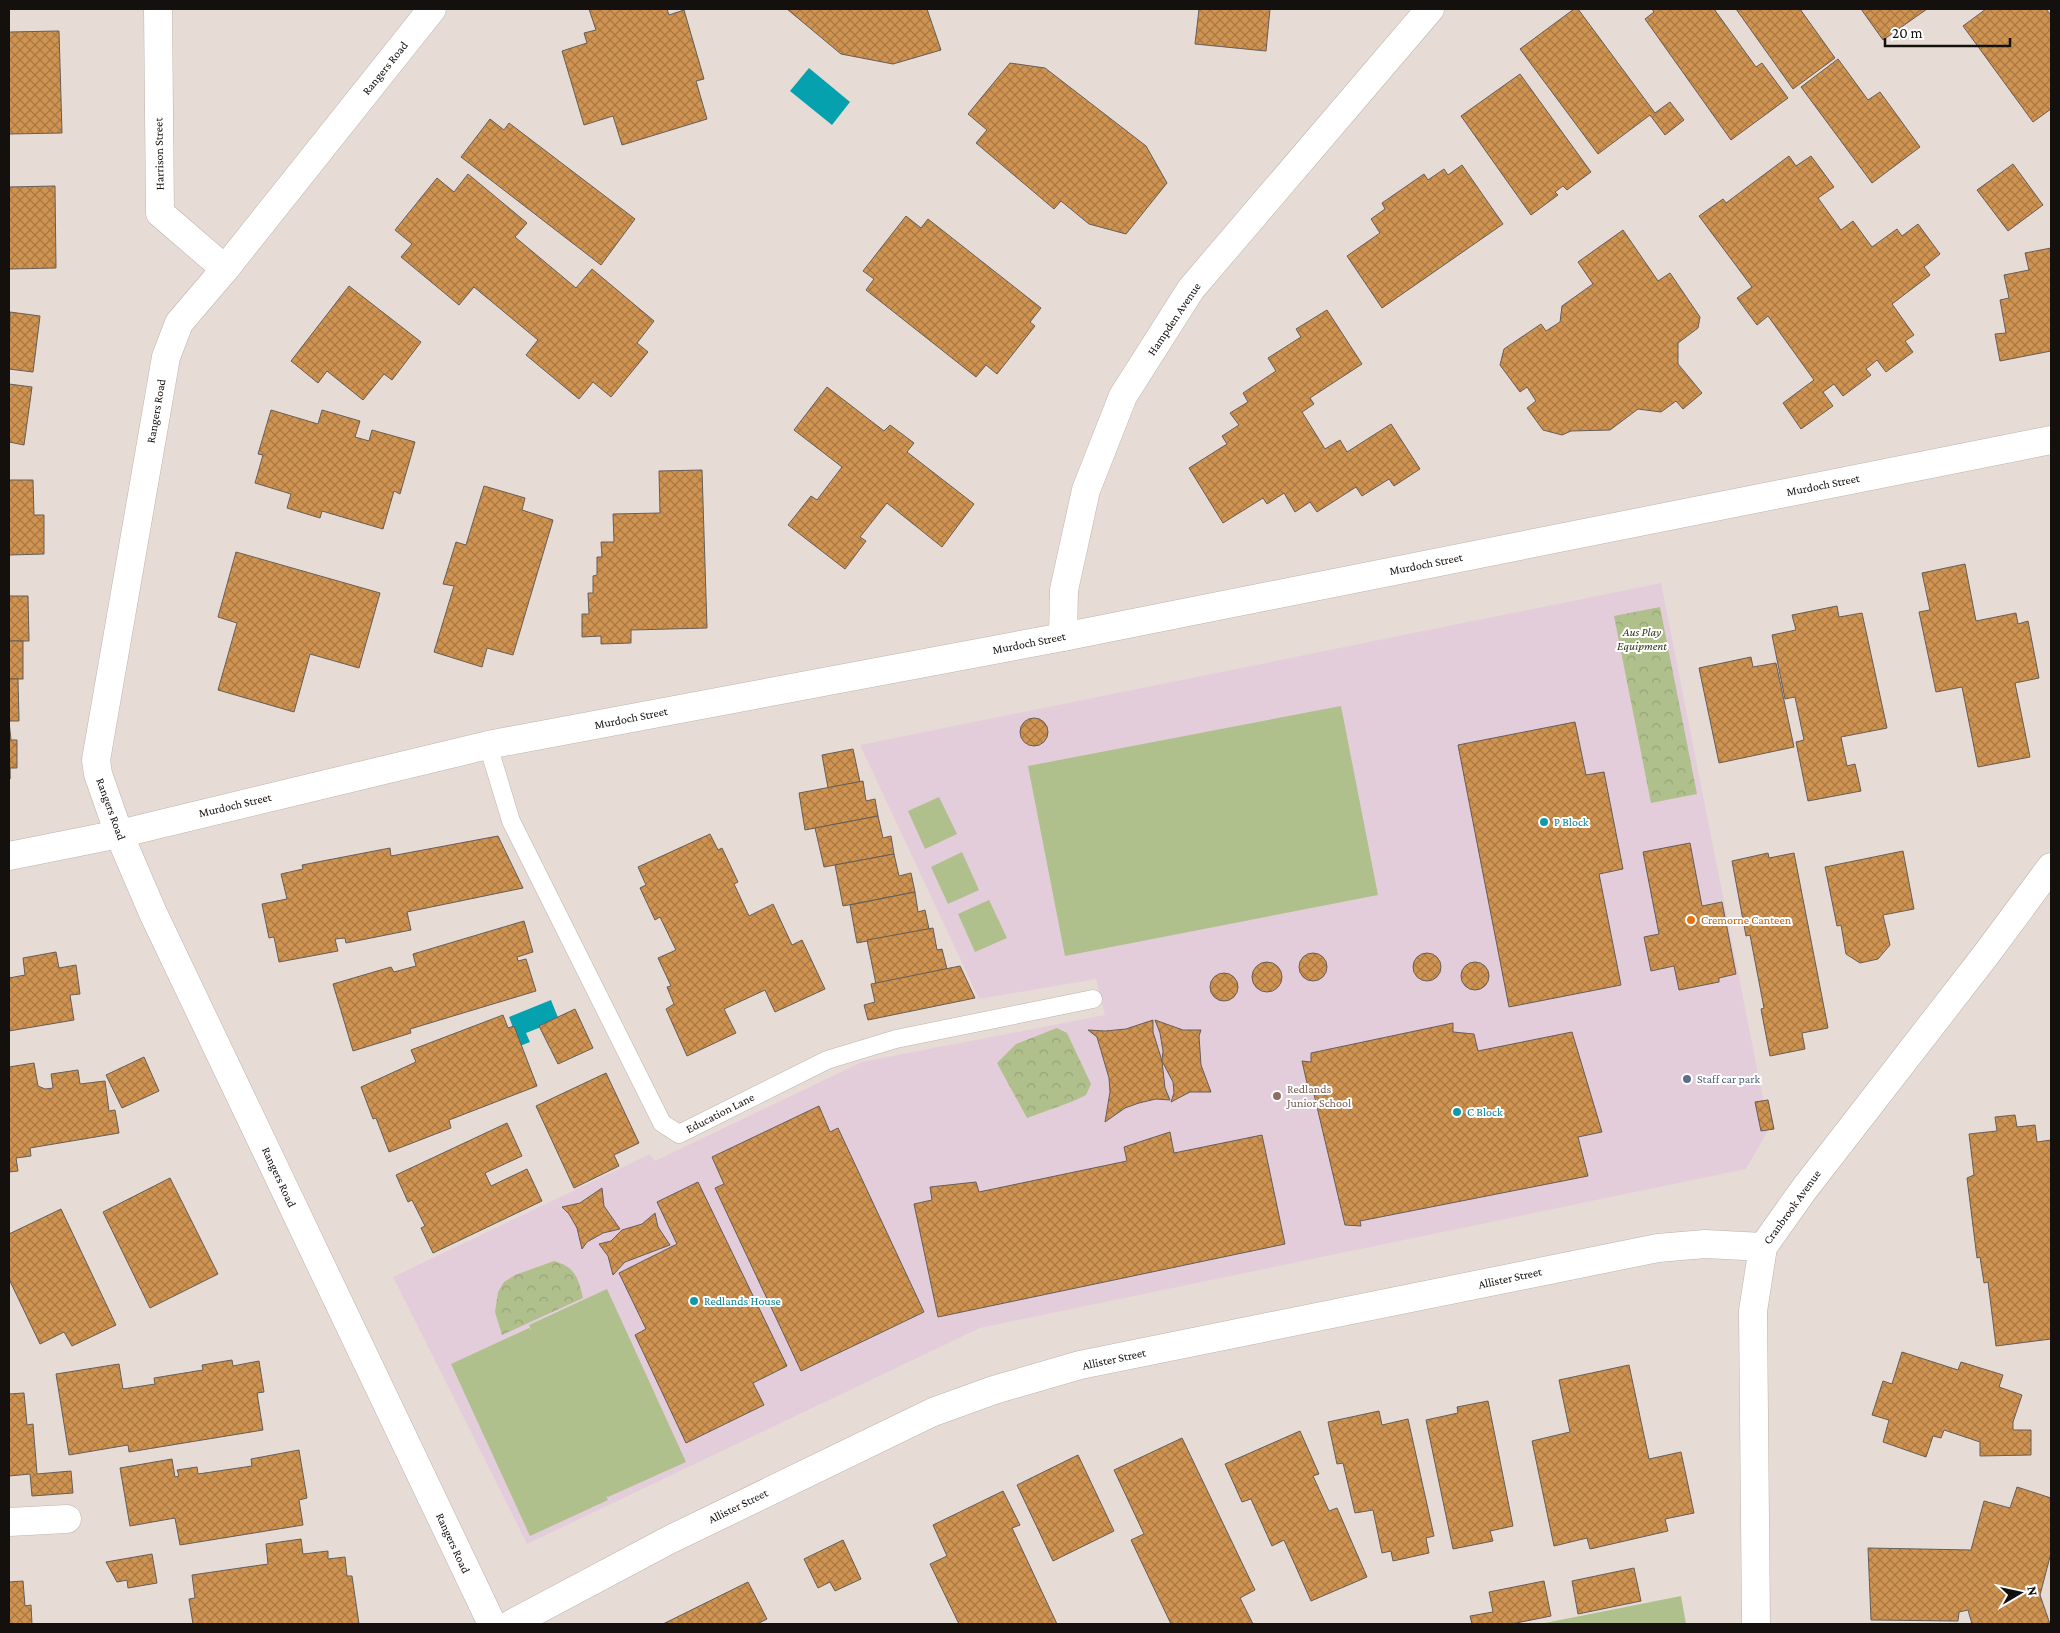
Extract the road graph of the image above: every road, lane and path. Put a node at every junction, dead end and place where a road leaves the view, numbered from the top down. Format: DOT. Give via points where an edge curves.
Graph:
graph roads {
  1 [pos="158,9"];
  2 [pos="432,9"];
  3 [pos="1430,9"];
  4 [pos="225,269"];
  5 [pos="2051,440"];
  6 [pos="1063,637"];
  7 [pos="488,745"];
  8 [pos="120,834"];
  9 [pos="9,856"];
  10 [pos="2051,868"];
  11 [pos="1093,999"];
  12 [pos="1763,1247"];
  13 [pos="67,1519"];
  14 [pos="9,1522"];
  15 [pos="492,1624"];
  16 [pos="511,1624"];
  17 [pos="1756,1624"];
  1 -- 4 [label="street, Harrison Street" via="160,213"];
  2 -- 4 [label="street, Rangers Road"];
  3 -- 6 [label="street, Hampden Avenue" via="1191,290 1123,396 1086,490 1064,590"];
  4 -- 8 [label="street, Rangers Road" via="179,323 166,356 96,760"];
  5 -- 6 [label="street, Murdoch Street"];
  6 -- 7 [label="street, Murdoch Street"];
  7 -- 8 [label="street, Murdoch Street"];
  7 -- 11 [label="lane, Education Lane" via="511,821 662,1123 679,1134 827,1060 896,1039"];
  8 -- 9 [label="street, Murdoch Street"];
  8 -- 15 [label="street, Rangers Road" via="153,913"];
  10 -- 12 [label="street, Cranbrook Avenue"];
  12 -- 16 [label="street, Allister Street" via="1706,1244 1658,1248 1080,1365 994,1390 933,1412 669,1540"];
  12 -- 17 [label="street, Cranbrook Avenue" via="1753,1311"];
  13 -- 14 [label="street"];
}
